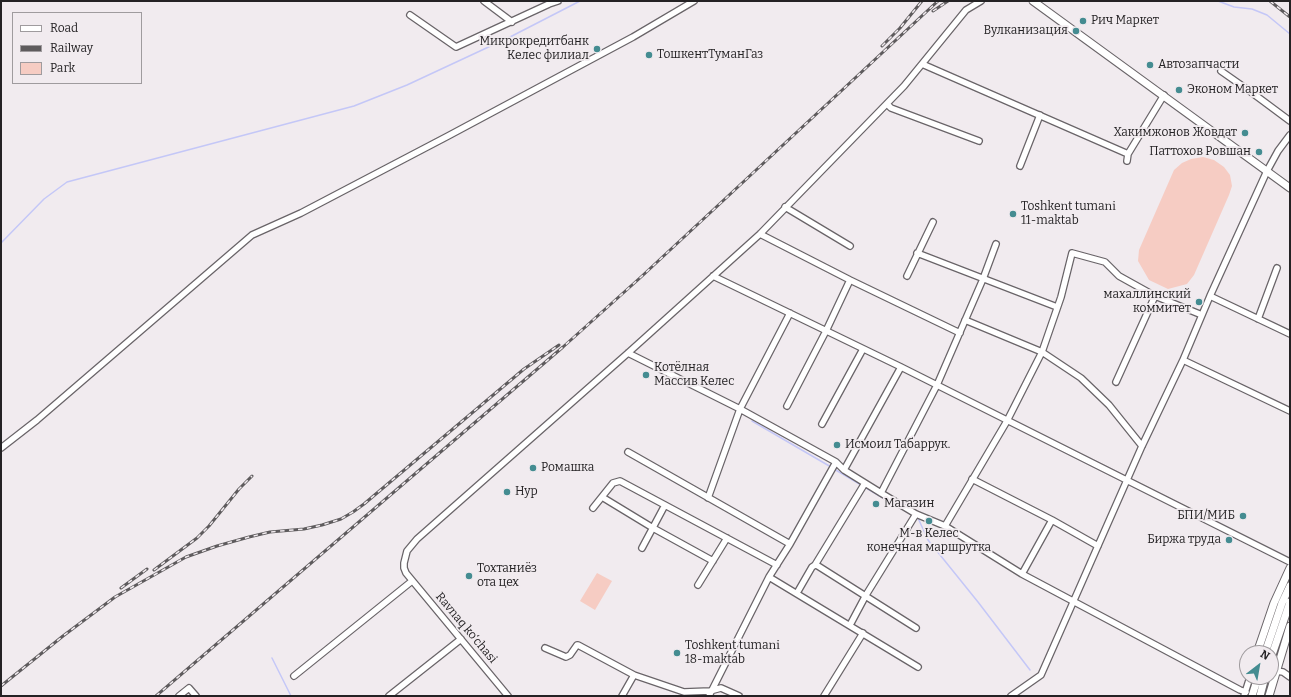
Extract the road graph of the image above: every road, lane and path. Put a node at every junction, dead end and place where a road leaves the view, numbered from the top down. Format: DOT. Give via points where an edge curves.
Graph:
graph roads {
  1 [pos="484,1"];
  2 [pos="558,1"];
  3 [pos="694,1"];
  4 [pos="980,1"];
  5 [pos="1033,1"];
  6 [pos="410,15"];
  7 [pos="512,22"];
  8 [pos="922,64"];
  9 [pos="1221,71"];
  10 [pos="1164,95"];
  11 [pos="887,104"];
  12 [pos="1040,116"];
  13 [pos="1290,121"];
  14 [pos="1290,134"];
  15 [pos="979,141"];
  16 [pos="1128,154"];
  17 [pos="1127,161"];
  18 [pos="1020,166"];
  19 [pos="1267,171"];
  20 [pos="1290,188"];
  21 [pos="785,206"];
  22 [pos="933,222"];
  23 [pos="760,234"];
  24 [pos="996,244"];
  25 [pos="850,246"];
  26 [pos="917,253"];
  27 [pos="1277,268"];
  28 [pos="714,276"];
  29 [pos="906,276"];
  30 [pos="983,279"];
  31 [pos="850,280"];
  32 [pos="1155,296"];
  33 [pos="1210,296"];
  34 [pos="1057,307"];
  35 [pos="790,313"];
  36 [pos="1202,315"];
  37 [pos="1258,318"];
  38 [pos="964,320"];
  39 [pos="826,331"];
  40 [pos="960,333"];
  41 [pos="1290,334"];
  42 [pos="863,349"];
  43 [pos="1042,352"];
  44 [pos="628,353"];
  45 [pos="1183,360"];
  46 [pos="900,367"];
  47 [pos="1116,382"];
  48 [pos="937,386"];
  49 [pos="787,406"];
  50 [pos="740,409"];
  51 [pos="1290,411"];
  52 [pos="1007,421"];
  53 [pos="822,424"];
  54 [pos="1142,446"];
  55 [pos="1,448"];
  56 [pos="628,452"];
  57 [pos="836,462"];
  58 [pos="844,470"];
  59 [pos="972,479"];
  60 [pos="1126,481"];
  61 [pos="865,483"];
  62 [pos="880,494"];
  63 [pos="602,497"];
  64 [pos="708,498"];
  65 [pos="665,505"];
  66 [pos="593,508"];
  67 [pos="916,514"];
  68 [pos="1052,520"];
  69 [pos="944,526"];
  70 [pos="653,528"];
  71 [pos="727,538"];
  72 [pos="790,544"];
  73 [pos="1098,546"];
  74 [pos="642,548"];
  75 [pos="713,561"];
  76 [pos="1290,562"];
  77 [pos="777,565"];
  78 [pos="815,565"];
  79 [pos="1290,568"];
  80 [pos="1022,574"];
  81 [pos="769,577"];
  82 [pos="412,581"];
  83 [pos="698,585"];
  84 [pos="1290,586"];
  85 [pos="797,593"];
  86 [pos="866,595"];
  87 [pos="1073,602"];
  88 [pos="1290,602"];
  89 [pos="1286,613"];
  90 [pos="850,625"];
  91 [pos="916,628"];
  92 [pos="1289,630"];
  93 [pos="863,633"];
  94 [pos="461,639"];
  95 [pos="1260,645"];
  96 [pos="1268,645"];
  97 [pos="1275,645"];
  98 [pos="545,648"];
  99 [pos="1279,662"];
  100 [pos="918,667"];
  101 [pos="1279,671"];
  102 [pos="634,675"];
  103 [pos="294,676"];
  104 [pos="1290,677"];
  105 [pos="1255,685"];
  106 [pos="1263,685"];
  107 [pos="1272,685"];
  108 [pos="709,694"];
  109 [pos="1245,694"];
  110 [pos="179,696"];
  111 [pos="196,696"];
  112 [pos="389,696"];
  113 [pos="508,696"];
  114 [pos="622,696"];
  115 [pos="739,696"];
  116 [pos="824,696"];
  117 [pos="1011,696"];
  118 [pos="1252,696"];
  119 [pos="1260,696"];
  120 [pos="1269,696"];
  1 -- 7 [label="street"];
  2 -- 7 [label="street"];
  3 -- 55 [label="street" via="633,37 455,132 301,213 252,235 43,415"];
  4 -- 8 [label="street" via="966,10"];
  5 -- 10 [label="main road"];
  6 -- 7 [label="street" via="456,47"];
  8 -- 11 [label="street"];
  8 -- 12 [label="street"];
  9 -- 13 [label="street"];
  10 -- 16 [label="street"];
  10 -- 19 [label="main road"];
  11 -- 15 [label="street" via="891,108"];
  11 -- 21 [label="street"];
  12 -- 16 [label="street"];
  12 -- 18 [label="street"];
  14 -- 19 [label="street"];
  16 -- 17 [label="street"];
  19 -- 20 [label="main road"];
  19 -- 33 [label="street"];
  21 -- 23 [label="street"];
  21 -- 25 [label="street"];
  22 -- 26 [label="street"];
  23 -- 28 [label="street"];
  23 -- 31 [label="street"];
  24 -- 30 [label="street"];
  26 -- 29 [label="street"];
  26 -- 30 [label="street"];
  27 -- 37 [label="street"];
  28 -- 35 [label="street"];
  28 -- 44 [label="street"];
  30 -- 34 [label="street"];
  30 -- 38 [label="street"];
  31 -- 39 [label="street"];
  31 -- 40 [label="street"];
  32 -- 34 [label="street" via="1119,276 1105,262 1072,253"];
  32 -- 36 [label="street"];
  32 -- 47 [label="street"];
  33 -- 36 [label="street"];
  33 -- 37 [label="street"];
  34 -- 43 [label="street"];
  35 -- 39 [label="street"];
  35 -- 50 [label="street"];
  36 -- 45 [label="street"];
  37 -- 41 [label="street"];
  38 -- 40 [label="street"];
  38 -- 43 [label="street"];
  39 -- 42 [label="street"];
  39 -- 49 [label="street"];
  40 -- 48 [label="street"];
  42 -- 46 [label="street"];
  42 -- 53 [label="street"];
  43 -- 52 [label="street"];
  43 -- 54 [label="street" via="1081,378 1109,405"];
  44 -- 50 [label="street"];
  44 -- 82 [label="street, Ravnaq ko‘chasi" via="417,539 404,557 404,568"];
  45 -- 51 [label="street"];
  45 -- 54 [label="street"];
  46 -- 48 [label="street"];
  46 -- 58 [label="street"];
  48 -- 52 [label="street"];
  48 -- 62 [label="street"];
  50 -- 57 [label="street"];
  50 -- 64 [label="street"];
  52 -- 59 [label="street"];
  52 -- 60 [label="street"];
  54 -- 60 [label="street"];
  56 -- 64 [label="street"];
  57 -- 58 [label="street"];
  57 -- 72 [label="street"];
  58 -- 61 [label="street"];
  59 -- 68 [label="street"];
  59 -- 69 [label="street"];
  60 -- 73 [label="street"];
  60 -- 76 [label="street"];
  61 -- 62 [label="street"];
  61 -- 78 [label="street"];
  62 -- 67 [label="street"];
  63 -- 65 [label="street" via="613,483 620,481"];
  63 -- 66 [label="street"];
  63 -- 70 [label="street"];
  64 -- 72 [label="street"];
  65 -- 70 [label="street"];
  65 -- 71 [label="street"];
  67 -- 69 [label="street"];
  67 -- 86 [label="street"];
  68 -- 73 [label="street"];
  68 -- 80 [label="street"];
  69 -- 80 [label="street"];
  70 -- 74 [label="street"];
  70 -- 75 [label="street"];
  71 -- 75 [label="street"];
  71 -- 77 [label="street"];
  72 -- 77 [label="street"];
  73 -- 87 [label="street"];
  75 -- 83 [label="street"];
  77 -- 81 [label="street"];
  78 -- 85 [label="street"];
  78 -- 86 [label="street"];
  79 -- 95 [label="main road" via="1274,603"];
  80 -- 87 [label="street"];
  81 -- 85 [label="street"];
  81 -- 108 [label="street"];
  82 -- 94 [label="street, Ravnaq ko‘chasi"];
  82 -- 103 [label="street"];
  84 -- 96 [label="main road"];
  85 -- 90 [label="street"];
  86 -- 90 [label="street"];
  86 -- 91 [label="street"];
  87 -- 109 [label="street"];
  87 -- 117 [label="street" via="1040,675"];
  88 -- 89 [label="main road"];
  89 -- 92 [label="main road"];
  89 -- 97 [label="main road"];
  90 -- 93 [label="street"];
  92 -- 99 [label="main road"];
  93 -- 100 [label="street"];
  93 -- 116 [label="street"];
  94 -- 112 [label="street"];
  94 -- 113 [label="street, Ravnaq ko‘chasi"];
  98 -- 102 [label="street" via="566,657 578,645"];
  101 -- 104 [label="street"];
  102 -- 108 [label="street" via="684,692"];
  102 -- 114 [label="street"];
  105 -- 118 [label="main road"];
  106 -- 119 [label="main road"];
  107 -- 120 [label="main road"];
  108 -- 115 [label="street" via="721,688"];
  110 -- 111 [label="street" via="189,688"];
}
